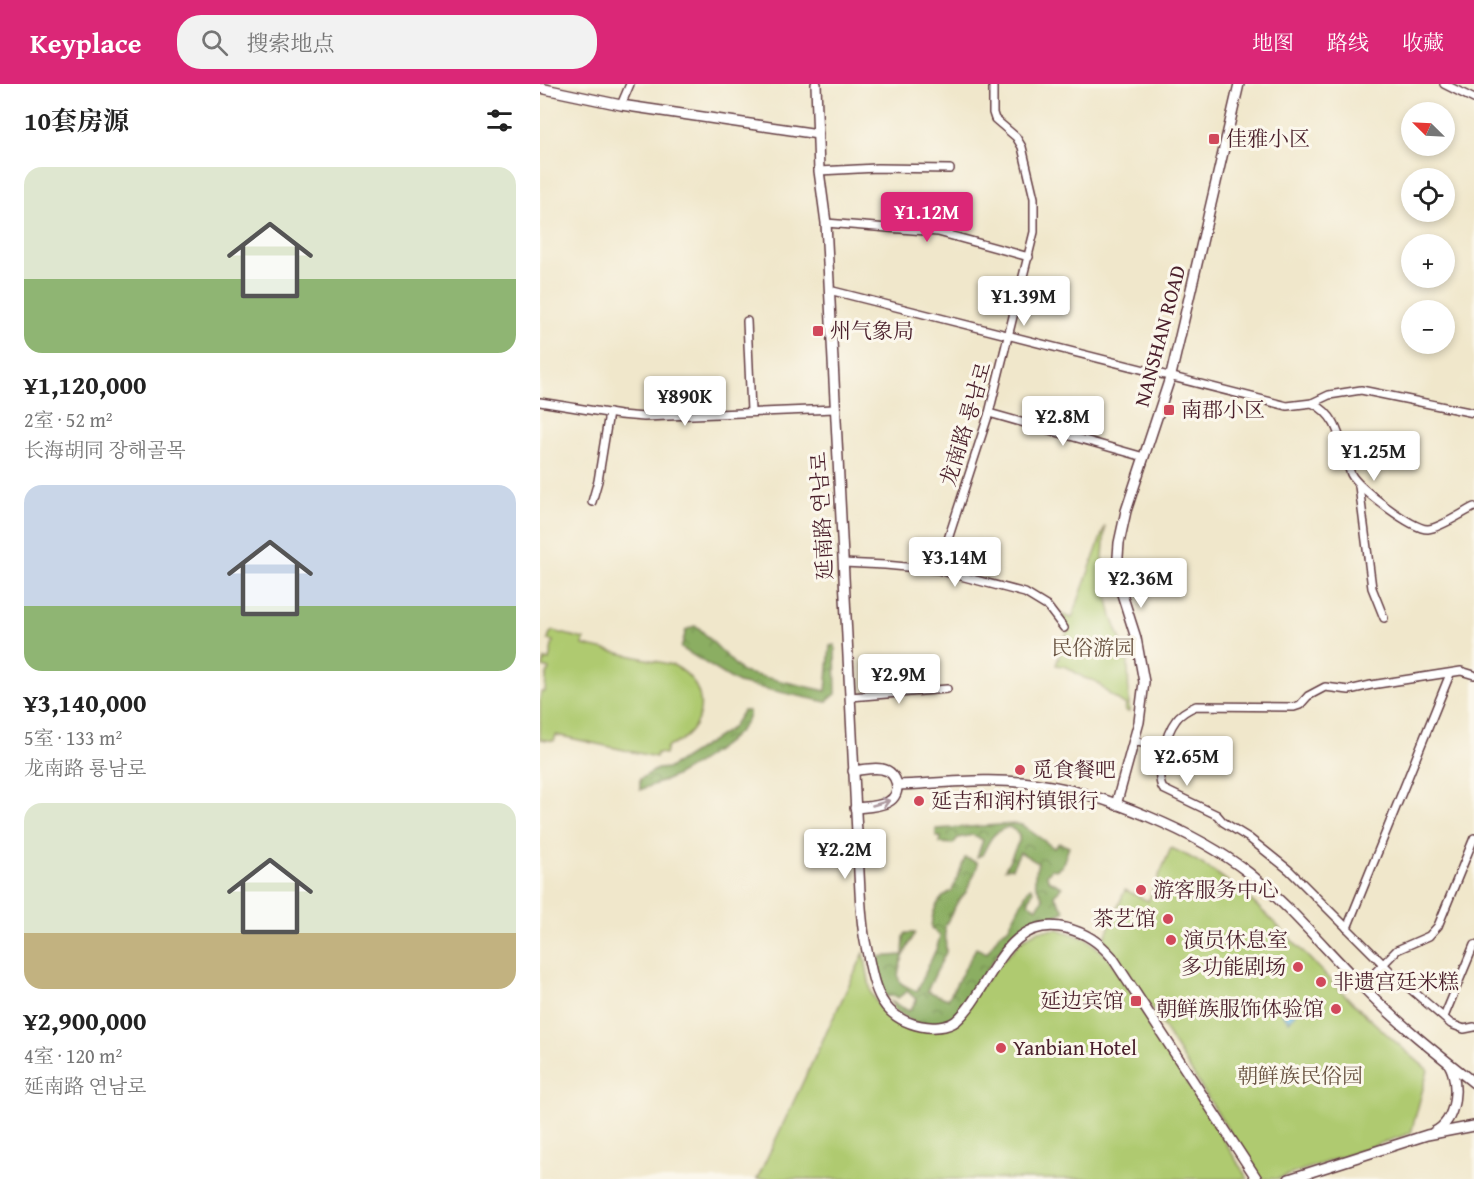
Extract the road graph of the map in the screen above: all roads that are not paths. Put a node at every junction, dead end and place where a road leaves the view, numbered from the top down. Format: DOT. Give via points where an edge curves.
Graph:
graph roads {
  1 [pos="630,84"];
  2 [pos="816,84"];
  3 [pos="993,84"];
  4 [pos="1239,84"];
  5 [pos="1444,84"];
  6 [pos="540,88"];
  7 [pos="1474,99"];
  8 [pos="621,105"];
  9 [pos="818,134"];
  10 [pos="950,169"];
  11 [pos="819,171"];
  12 [pos="826,223"];
  13 [pos="1029,257"];
  14 [pos="829,290"];
  15 [pos="747,321"];
  16 [pos="1010,335"];
  17 [pos="1171,375"];
  18 [pos="1329,395"];
  19 [pos="540,402"];
  20 [pos="1312,404"];
  21 [pos="835,409"];
  22 [pos="751,411"];
  23 [pos="1474,412"];
  24 [pos="609,413"];
  25 [pos="989,413"];
  26 [pos="1330,418"];
  27 [pos="1144,458"];
  28 [pos="1359,486"];
  29 [pos="591,502"];
  30 [pos="1474,507"];
  31 [pos="843,563"];
  32 [pos="938,570"];
  33 [pos="1384,618"];
  34 [pos="1064,628"];
  35 [pos="1450,674"];
  36 [pos="1474,675"];
  37 [pos="946,689"];
  38 [pos="850,697"];
  39 [pos="1134,741"];
  40 [pos="1165,750"];
  41 [pos="853,771"];
  42 [pos="897,785"];
  43 [pos="1116,805"];
  44 [pos="855,808"];
  45 [pos="1474,838"];
  46 [pos="1347,928"];
  47 [pos="1474,945"];
  48 [pos="1383,964"];
  49 [pos="1362,986"];
  50 [pos="1443,1017"];
  51 [pos="1474,1027"];
  52 [pos="1448,1062"];
  53 [pos="1474,1083"];
  54 [pos="1474,1126"];
  55 [pos="1427,1135"];
  56 [pos="1257,1179"];
  57 [pos="1289,1179"];
  1 -- 8 [label="street"];
  2 -- 9 [label="street, 延南路 연남로"];
  3 -- 13 [label="street, 龙南路 룡남로" via="995,119 1022,147 1031,184 1035,214"];
  4 -- 17 [label="street, NANSHAN ROAD"];
  5 -- 7 [label="street"];
  6 -- 8 [label="street"];
  8 -- 9 [label="street"];
  9 -- 11 [label="street, 延南路 연남로"];
  10 -- 11 [label="street"];
  11 -- 12 [label="street, 延南路 연남로"];
  12 -- 13 [label="street" via="938,232"];
  12 -- 14 [label="street, 延南路 연남로"];
  13 -- 16 [label="street, 龙南路 룡남로"];
  14 -- 16 [label="street"];
  14 -- 21 [label="street, 延南路 연남로"];
  15 -- 22 [label="street"];
  16 -- 17 [label="street"];
  16 -- 25 [label="street, 龙南路 룡남로"];
  17 -- 20 [label="street" via="1287,406"];
  17 -- 27 [label="street, NANSHAN ROAD"];
  18 -- 20 [label="street"];
  18 -- 23 [label="street" via="1361,390"];
  18 -- 26 [label="street" via="1325,407"];
  19 -- 24 [label="street"];
  20 -- 26 [label="street"];
  21 -- 22 [label="street"];
  21 -- 31 [label="street, 延南路 연남로"];
  22 -- 24 [label="street" via="644,417"];
  24 -- 29 [label="street"];
  25 -- 27 [label="street"];
  25 -- 32 [label="street, 龙南路 룡남로"];
  26 -- 28 [label="street"];
  27 -- 39 [label="street, NANSHAN ROAD" via="1123,523 1117,570 1144,682"];
  28 -- 30 [label="street" via="1421,529 1431,529"];
  28 -- 33 [label="street" via="1372,588"];
  31 -- 32 [label="street"];
  31 -- 38 [label="street, 延南路 연남로"];
  32 -- 34 [label="street" via="1025,592 1048,606"];
  35 -- 36 [label="street" via="1461,671"];
  35 -- 40 [label="street" via="1349,690 1325,687 1294,707 1196,706 1175,721"];
  35 -- 46 [label="street"];
  37 -- 38 [label="street"];
  38 -- 41 [label="street, 延南路 연남로"];
  39 -- 40 [label="street"];
  39 -- 43 [label="street, NANSHAN ROAD"];
  40 -- 46 [label="street" via="1159,772 1163,789 1217,815 1262,848"];
  41 -- 42 [label="street" via="884,769 893,775"];
  41 -- 44 [label="street, 延南路 연남로"];
  42 -- 43 [label="street" via="1025,782 1066,789"];
  44 -- 42 [label="street, one-way" via="887,803 895,796"];
  43 -- 49 [label="street" via="1183,832 1239,866 1298,919"];
  44 -- 56 [label="street, 延南路 연남로" via="863,934 873,982 884,1004 912,1024 953,1024 974,1001 1001,955 1018,939 1045,928 1060,927 1094,939 1112,957"];
  45 -- 48 [label="street" via="1438,926 1429,936 1397,950"];
  46 -- 48 [label="street"];
  47 -- 50 [label="street"];
  48 -- 49 [label="street"];
  48 -- 50 [label="street"];
  49 -- 52 [label="street"];
  50 -- 51 [label="street" via="1459,1028"];
  52 -- 53 [label="street"];
  52 -- 55 [label="street" via="1454,1076 1454,1102 1443,1126"];
  54 -- 55 [label="street"];
  55 -- 57 [label="street"];
}
